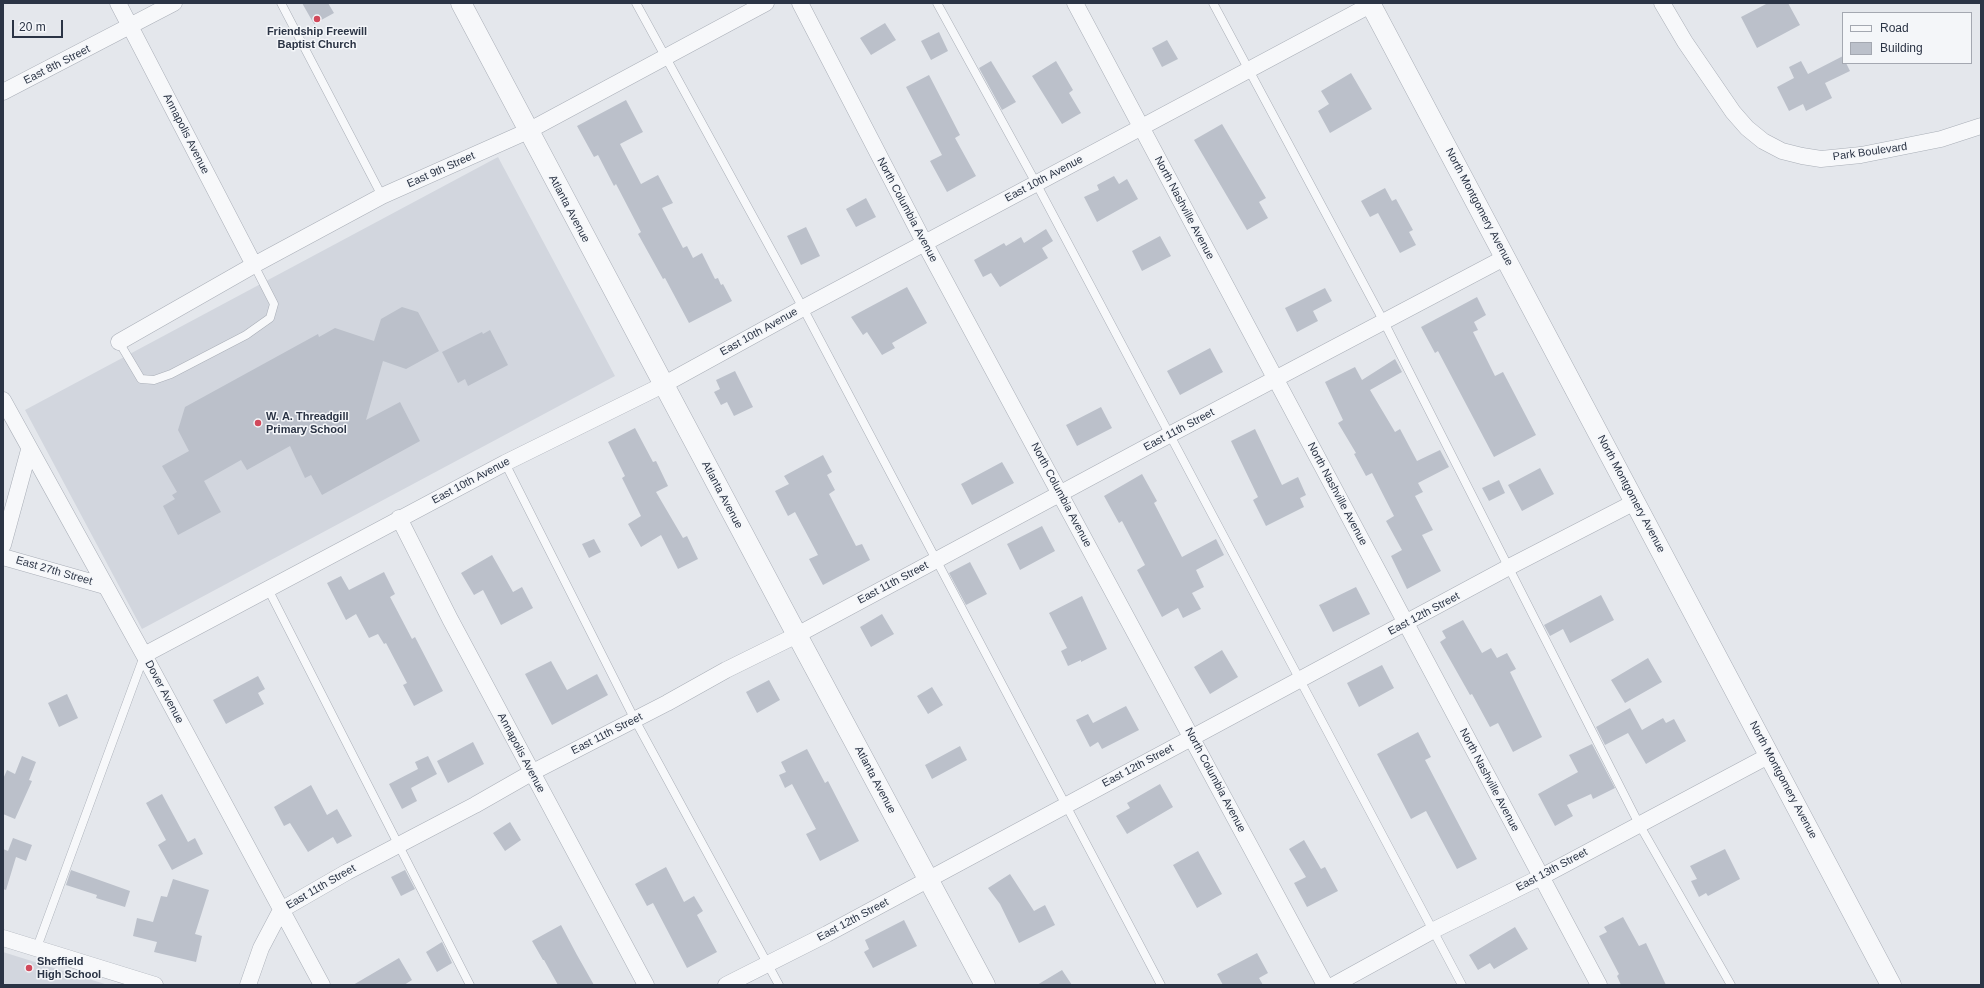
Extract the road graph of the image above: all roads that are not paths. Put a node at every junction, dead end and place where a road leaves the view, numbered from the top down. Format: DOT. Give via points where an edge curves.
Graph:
graph roads {
  1 [pos="118,3"];
  2 [pos="174,3"];
  3 [pos="281,3"];
  4 [pos="461,3"];
  5 [pos="636,3"];
  6 [pos="766,3"];
  7 [pos="800,3"];
  8 [pos="937,3"];
  9 [pos="1075,3"];
  10 [pos="1213,3"];
  11 [pos="1662,3"];
  12 [pos="1371,4"];
  13 [pos="130,27"];
  14 [pos="665,58"];
  15 [pos="1249,70"];
  16 [pos="3,92"];
  17 [pos="1981,126"];
  18 [pos="1141,128"];
  19 [pos="528,131"];
  20 [pos="1036,183"];
  21 [pos="382,196"];
  22 [pos="925,244"];
  23 [pos="1506,257"];
  24 [pos="254,264"];
  25 [pos="803,308"];
  26 [pos="1384,322"];
  27 [pos="119,342"];
  28 [pos="1276,379"];
  29 [pos="663,385"];
  30 [pos="3,400"];
  31 [pos="1169,435"];
  32 [pos="30,450"];
  33 [pos="505,463"];
  34 [pos="1060,494"];
  35 [pos="1635,502"];
  36 [pos="399,518"];
  37 [pos="3,545"];
  38 [pos="3,557"];
  39 [pos="935,560"];
  40 [pos="1509,568"];
  41 [pos="105,586"];
  42 [pos="268,589"];
  43 [pos="1405,624"];
  44 [pos="797,635"];
  45 [pos="144,655"];
  46 [pos="1301,680"];
  47 [pos="635,720"];
  48 [pos="1192,738"];
  49 [pos="1770,755"];
  50 [pos="532,773"];
  51 [pos="1064,806"];
  52 [pos="1640,824"];
  53 [pos="398,845"];
  54 [pos="1542,877"];
  55 [pos="927,879"];
  56 [pos="281,910"];
  57 [pos="1432,931"];
  58 [pos="3,938"];
  59 [pos="36,950"];
  60 [pos="768,964"];
  61 [pos="155,985"];
  62 [pos="248,985"];
  63 [pos="322,985"];
  64 [pos="470,985"];
  65 [pos="646,985"];
  66 [pos="726,985"];
  67 [pos="779,985"];
  68 [pos="985,985"];
  69 [pos="1161,985"];
  70 [pos="1325,985"];
  71 [pos="1334,985"];
  72 [pos="1462,985"];
  73 [pos="1599,985"];
  74 [pos="1731,985"];
  75 [pos="1891,985"];
  1 -- 13 [label="street, Annapolis Avenue"];
  2 -- 13 [label="street, East 8th Street"];
  3 -- 21 [label="lane"];
  4 -- 19 [label="street, Atlanta Avenue"];
  5 -- 14 [label="lane"];
  6 -- 14 [label="street, East 9th Street"];
  7 -- 22 [label="street, North Columbia Avenue"];
  8 -- 20 [label="lane"];
  9 -- 18 [label="street, North Nashville Avenue"];
  10 -- 15 [label="lane"];
  11 -- 17 [label="street, Park Boulevard" via="1685,42 1733,112 1763,142 1782,151 1821,159 1861,155 1940,139"];
  12 -- 15 [label="street, East 10th Avenue"];
  12 -- 23 [label="street, North Montgomery Avenue"];
  13 -- 16 [label="street, East 8th Street"];
  13 -- 24 [label="street, Annapolis Avenue"];
  14 -- 19 [label="street, East 9th Street"];
  14 -- 25 [label="lane"];
  15 -- 18 [label="street, East 10th Avenue"];
  15 -- 26 [label="lane"];
  18 -- 20 [label="street, East 10th Avenue"];
  18 -- 28 [label="street, North Nashville Avenue"];
  19 -- 21 [label="street, East 9th Street"];
  19 -- 29 [label="street, Atlanta Avenue"];
  20 -- 22 [label="street, East 10th Avenue"];
  20 -- 31 [label="lane"];
  21 -- 24 [label="street, East 9th Street"];
  22 -- 25 [label="street, East 10th Avenue"];
  22 -- 34 [label="street, North Columbia Avenue"];
  23 -- 26 [label="street, East 11th Street"];
  23 -- 35 [label="street, North Montgomery Avenue"];
  24 -- 27 [label="street, East 9th Street"];
  24 -- 27 [label="lane" via="274,304 270,318 246,335 171,374 154,380 141,379"];
  25 -- 29 [label="street, East 10th Avenue"];
  25 -- 39 [label="lane"];
  26 -- 28 [label="street, East 11th Street"];
  26 -- 40 [label="lane"];
  28 -- 31 [label="street, East 11th Street"];
  28 -- 43 [label="street, North Nashville Avenue"];
  29 -- 33 [label="street, East 10th Avenue"];
  29 -- 44 [label="street, Atlanta Avenue"];
  30 -- 32 [label="street, Dover Avenue"];
  31 -- 34 [label="street, East 11th Street"];
  31 -- 46 [label="lane"];
  32 -- 37 [label="street"];
  32 -- 41 [label="street, Dover Avenue"];
  33 -- 36 [label="street, East 10th Avenue"];
  33 -- 47 [label="lane"];
  34 -- 39 [label="street, East 11th Street"];
  34 -- 48 [label="street, North Columbia Avenue"];
  35 -- 40 [label="street, East 12th Street"];
  35 -- 49 [label="street, North Montgomery Avenue"];
  36 -- 42 [label="street, East 10th Avenue"];
  36 -- 50 [label="street, Annapolis Avenue"];
  38 -- 41 [label="street, East 27th Street"];
  39 -- 44 [label="street, East 11th Street"];
  39 -- 51 [label="lane"];
  40 -- 43 [label="street, East 12th Street"];
  40 -- 52 [label="lane"];
  41 -- 45 [label="street, Dover Avenue"];
  42 -- 45 [label="street, East 10th Avenue"];
  42 -- 53 [label="lane"];
  43 -- 46 [label="street, East 12th Street"];
  43 -- 54 [label="street, North Nashville Avenue"];
  44 -- 47 [label="street, East 11th Street"];
  44 -- 55 [label="street, Atlanta Avenue"];
  45 -- 56 [label="street, Dover Avenue"];
  45 -- 59 [label="lane"];
  46 -- 48 [label="street, East 12th Street"];
  46 -- 57 [label="lane"];
  47 -- 50 [label="street, East 11th Street"];
  47 -- 60 [label="lane"];
  48 -- 51 [label="street, East 12th Street"];
  48 -- 70 [label="street, North Columbia Avenue"];
  49 -- 52 [label="street, East 13th Street"];
  49 -- 75 [label="street, North Montgomery Avenue"];
  50 -- 53 [label="street, East 11th Street"];
  50 -- 65 [label="street, Annapolis Avenue"];
  51 -- 55 [label="street, East 12th Street"];
  51 -- 69 [label="lane"];
  52 -- 54 [label="street, East 13th Street"];
  52 -- 74 [label="lane"];
  53 -- 56 [label="street, East 11th Street"];
  53 -- 64 [label="lane"];
  54 -- 57 [label="street, East 13th Street"];
  54 -- 73 [label="street, North Nashville Avenue"];
  55 -- 60 [label="street, East 12th Street"];
  55 -- 68 [label="street, Atlanta Avenue"];
  56 -- 62 [label="street" via="261,948"];
  56 -- 63 [label="street, Dover Avenue"];
  57 -- 71 [label="street, East 13th Street"];
  57 -- 72 [label="lane"];
  58 -- 59 [label="street"];
  59 -- 61 [label="street"];
  60 -- 66 [label="street, East 12th Street"];
  60 -- 67 [label="lane"];
}
